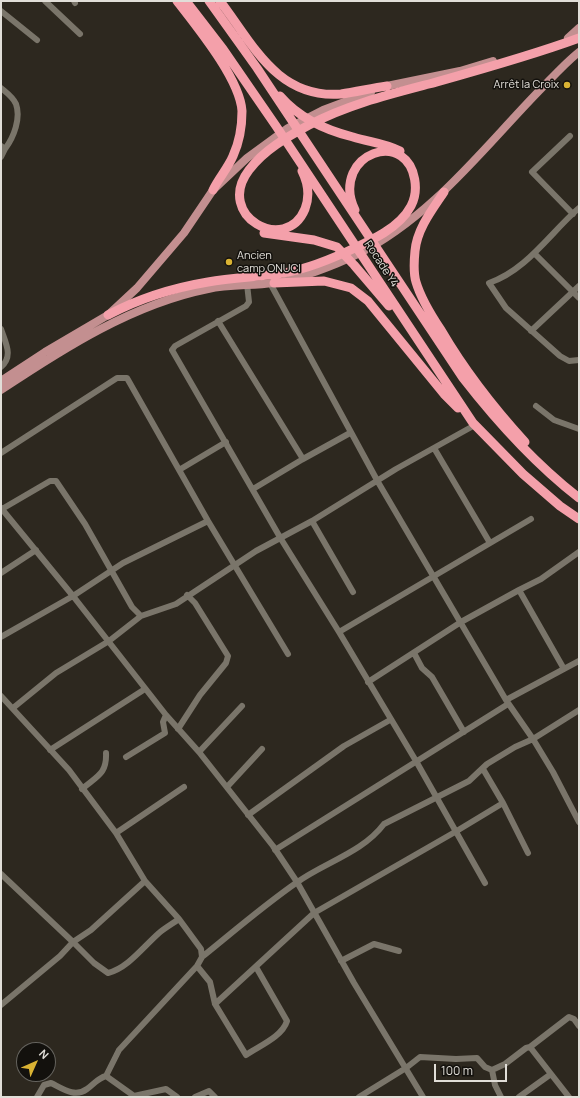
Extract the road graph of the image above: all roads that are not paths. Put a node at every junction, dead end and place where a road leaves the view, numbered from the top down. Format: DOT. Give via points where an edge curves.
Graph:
graph roads {
  1 [pos="45,1"];
  2 [pos="177,1"];
  3 [pos="186,1"];
  4 [pos="209,1"];
  5 [pos="220,1"];
  6 [pos="1,11"];
  7 [pos="579,28"];
  8 [pos="579,33"];
  9 [pos="80,34"];
  10 [pos="568,38"];
  11 [pos="579,38"];
  12 [pos="37,40"];
  13 [pos="579,52"];
  14 [pos="257,68"];
  15 [pos="387,86"];
  16 [pos="1,88"];
  17 [pos="323,113"];
  18 [pos="276,126"];
  19 [pos="570,136"];
  20 [pos="3,147"];
  21 [pos="267,147"];
  22 [pos="1,157"];
  23 [pos="212,190"];
  24 [pos="444,192"];
  25 [pos="579,208"];
  26 [pos="573,214"];
  27 [pos="396,232"];
  28 [pos="386,235"];
  29 [pos="378,250"];
  30 [pos="534,253"];
  31 [pos="329,264"];
  32 [pos="272,283"];
  33 [pos="247,284"];
  34 [pos="579,286"];
  35 [pos="573,292"];
  36 [pos="579,298"];
  37 [pos="108,315"];
  38 [pos="218,321"];
  39 [pos="1,329"];
  40 [pos="531,331"];
  41 [pos="419,344"];
  42 [pos="579,360"];
  43 [pos="1,367"];
  44 [pos="1,381"];
  45 [pos="1,390"];
  46 [pos="536,406"];
  47 [pos="474,424"];
  48 [pos="579,429"];
  49 [pos="350,433"];
  50 [pos="226,442"];
  51 [pos="434,448"];
  52 [pos="1,453"];
  53 [pos="303,459"];
  54 [pos="179,470"];
  55 [pos="378,481"];
  56 [pos="253,489"];
  57 [pos="579,498"];
  58 [pos="1,508"];
  59 [pos="531,519"];
  60 [pos="579,519"];
  61 [pos="208,520"];
  62 [pos="312,521"];
  63 [pos="281,539"];
  64 [pos="490,542"];
  65 [pos="36,550"];
  66 [pos="579,552"];
  67 [pos="235,564"];
  68 [pos="112,570"];
  69 [pos="1,573"];
  70 [pos="433,576"];
  71 [pos="519,590"];
  72 [pos="353,592"];
  73 [pos="187,595"];
  74 [pos="73,596"];
  75 [pos="141,616"];
  76 [pos="460,622"];
  77 [pos="339,632"];
  78 [pos="1,637"];
  79 [pos="109,641"];
  80 [pos="414,653"];
  81 [pos="288,654"];
  82 [pos="579,662"];
  83 [pos="564,669"];
  84 [pos="368,682"];
  85 [pos="145,689"];
  86 [pos="1,696"];
  87 [pos="507,702"];
  88 [pos="242,706"];
  89 [pos="13,708"];
  90 [pos="579,710"];
  91 [pos="166,716"];
  92 [pos="390,720"];
  93 [pos="178,729"];
  94 [pos="464,732"];
  95 [pos="533,739"];
  96 [pos="50,750"];
  97 [pos="262,750"];
  98 [pos="199,752"];
  99 [pos="106,753"];
  100 [pos="126,758"];
  101 [pos="416,761"];
  102 [pos="482,768"];
  103 [pos="184,787"];
  104 [pos="227,787"];
  105 [pos="82,789"];
  106 [pos="436,797"];
  107 [pos="503,803"];
  108 [pos="248,815"];
  109 [pos="579,822"];
  110 [pos="456,832"];
  111 [pos="116,833"];
  112 [pos="275,850"];
  113 [pos="528,854"];
  114 [pos="1,874"];
  115 [pos="145,881"];
  116 [pos="297,882"];
  117 [pos="485,883"];
  118 [pos="314,913"];
  119 [pos="179,919"];
  120 [pos="73,942"];
  121 [pos="399,951"];
  122 [pos="202,957"];
  123 [pos="341,961"];
  124 [pos="197,966"];
  125 [pos="256,967"];
  126 [pos="215,1004"];
  127 [pos="1,1005"];
  128 [pos="579,1026"];
  129 [pos="530,1047"];
  130 [pos="406,1068"];
  131 [pos="492,1070"];
  132 [pos="551,1074"];
  133 [pos="106,1076"];
  134 [pos="37,1097"];
  135 [pos="177,1097"];
  136 [pos="195,1097"];
  137 [pos="215,1097"];
  138 [pos="359,1097"];
  139 [pos="423,1097"];
  140 [pos="501,1097"];
  141 [pos="519,1097"];
  142 [pos="569,1097"];
  1 -- 9 [label="street"];
  2 -- 23 [label="highway" via="235,85 242,110 240,132 233,157"];
  3 -- 18 [label="highway, Rocade Y4"];
  4 -- 14 [label="highway, Rocade Y4"];
  5 -- 15 [label="highway" via="262,59 280,78 299,88 324,94 342,94"];
  6 -- 12 [label="street"];
  7 -- 10 [label="main road"];
  8 -- 10 [label="main road"];
  10 -- 15 [label="main road" via="460,71"];
  11 -- 17 [label="highway" via="532,55"];
  13 -- 24 [label="main road"];
  14 -- 27 [label="highway" via="284,100 306,120 336,133 392,147 404,153 411,161 419,174 421,190 415,208"];
  14 -- 29 [label="highway, Rocade Y4"];
  15 -- 17 [label="main road"];
  16 -- 20 [label="street" via="12,97 16,105 16,125 10,141"];
  17 -- 21 [label="highway" via="293,134"];
  18 -- 21 [label="highway" via="305,177 309,199 295,223 270,230 256,225 246,216 240,204 240,190 248,171"];
  18 -- 41 [label="highway, Rocade Y4"];
  19 -- 26 [label="street" via="532,172"];
  20 -- 22 [label="street"];
  21 -- 23 [label="main road" via="247,158"];
  21 -- 41 [label="highway" via="243,168 235,190 236,205 243,219 254,229 268,235 314,240 337,247"];
  23 -- 37 [label="main road" via="184,233 137,288"];
  24 -- 27 [label="main road"];
  24 -- 57 [label="highway" via="425,221 415,250 416,281 424,304 461,364 495,409"];
  25 -- 26 [label="street"];
  26 -- 30 [label="street"];
  27 -- 28 [label="main road"];
  28 -- 29 [label="highway" via="412,205 416,190 414,176 408,163 401,156 389,152 374,152 356,167 349,189 351,202"];
  28 -- 31 [label="highway"];
  29 -- 57 [label="highway, Rocade Y4" via="463,378 496,420 535,462"];
  30 -- 35 [label="street"];
  30 -- 40 [label="street" via="521,266 499,280 489,283 506,308"];
  31 -- 32 [label="main road"];
  31 -- 37 [label="highway" via="278,274 208,282 134,301"];
  32 -- 33 [label="main road"];
  32 -- 47 [label="highway" via="324,281 351,288 368,301 444,394"];
  32 -- 49 [label="street"];
  33 -- 38 [label="street" via="249,302 246,306"];
  33 -- 45 [label="main road" via="209,288 144,309 62,351"];
  34 -- 35 [label="street"];
  35 -- 36 [label="street"];
  35 -- 40 [label="street"];
  37 -- 44 [label="main road" via="44,352"];
  38 -- 50 [label="street" via="172,350"];
  38 -- 53 [label="street"];
  39 -- 43 [label="street" via="9,352"];
  40 -- 42 [label="street" via="560,356 569,361"];
  41 -- 47 [label="highway, Rocade Y4"];
  46 -- 48 [label="street" via="554,420"];
  47 -- 51 [label="street"];
  47 -- 60 [label="highway, Rocade Y4" via="523,474"];
  49 -- 53 [label="street"];
  49 -- 55 [label="street"];
  50 -- 54 [label="street"];
  50 -- 56 [label="street"];
  51 -- 55 [label="street"];
  51 -- 64 [label="street"];
  52 -- 54 [label="street" via="123,377 127,378"];
  53 -- 56 [label="street"];
  54 -- 61 [label="street"];
  55 -- 62 [label="street"];
  55 -- 70 [label="street"];
  56 -- 63 [label="street"];
  58 -- 65 [label="street"];
  58 -- 68 [label="street" via="50,481 56,482"];
  59 -- 64 [label="street"];
  61 -- 67 [label="street"];
  61 -- 68 [label="street"];
  62 -- 63 [label="street"];
  62 -- 72 [label="street"];
  63 -- 67 [label="street"];
  63 -- 77 [label="street"];
  64 -- 70 [label="street"];
  65 -- 69 [label="street"];
  65 -- 74 [label="street"];
  66 -- 71 [label="street" via="541,579"];
  67 -- 73 [label="street"];
  67 -- 81 [label="street"];
  68 -- 74 [label="street"];
  68 -- 75 [label="street" via="132,607"];
  70 -- 76 [label="street"];
  70 -- 77 [label="street"];
  71 -- 76 [label="street"];
  71 -- 83 [label="street"];
  73 -- 75 [label="street" via="172,605"];
  73 -- 93 [label="street" via="195,603 228,656 226,663 200,695"];
  74 -- 78 [label="street"];
  74 -- 79 [label="street"];
  75 -- 79 [label="street"];
  76 -- 80 [label="street"];
  76 -- 87 [label="street"];
  77 -- 84 [label="street"];
  79 -- 85 [label="street"];
  79 -- 89 [label="street" via="56,673"];
  80 -- 84 [label="street"];
  80 -- 94 [label="street" via="422,668 432,677"];
  82 -- 83 [label="street"];
  83 -- 87 [label="street"];
  84 -- 92 [label="street"];
  85 -- 91 [label="street"];
  85 -- 96 [label="street"];
  86 -- 89 [label="street"];
  87 -- 94 [label="street"];
  87 -- 95 [label="street"];
  88 -- 98 [label="street"];
  89 -- 96 [label="street"];
  90 -- 95 [label="street"];
  91 -- 93 [label="street"];
  91 -- 100 [label="street" via="163,722 165,733"];
  92 -- 101 [label="street"];
  92 -- 108 [label="street" via="344,746"];
  93 -- 98 [label="street"];
  94 -- 101 [label="street"];
  95 -- 102 [label="street"];
  95 -- 109 [label="street"];
  96 -- 105 [label="street" via="69,770"];
  97 -- 104 [label="street"];
  98 -- 104 [label="street"];
  99 -- 105 [label="street" via="105,770"];
  101 -- 106 [label="street"];
  101 -- 112 [label="street"];
  102 -- 106 [label="street" via="469,781"];
  102 -- 107 [label="street"];
  103 -- 111 [label="street"];
  104 -- 108 [label="street"];
  105 -- 111 [label="street"];
  106 -- 110 [label="street"];
  106 -- 116 [label="street" via="384,824 365,844"];
  107 -- 110 [label="street"];
  107 -- 113 [label="street"];
  108 -- 112 [label="street"];
  110 -- 117 [label="street"];
  110 -- 118 [label="street"];
  111 -- 115 [label="street"];
  112 -- 116 [label="street"];
  114 -- 120 [label="street"];
  115 -- 119 [label="street"];
  115 -- 120 [label="street" via="91,930"];
  116 -- 118 [label="street"];
  116 -- 122 [label="street"];
  118 -- 123 [label="street"];
  118 -- 125 [label="street"];
  119 -- 120 [label="street" via="114,972 108,973 94,963"];
  119 -- 122 [label="street" via="201,949"];
  120 -- 127 [label="street"];
  121 -- 123 [label="street" via="374,944"];
  122 -- 124 [label="street"];
  123 -- 130 [label="street"];
  124 -- 126 [label="street" via="210,982"];
  124 -- 133 [label="street" via="119,1050"];
  125 -- 126 [label="street"];
  125 -- 126 [label="street" via="287,1021 285,1028 246,1055"];
  128 -- 129 [label="street" via="574,1019 569,1018"];
  129 -- 131 [label="street"];
  129 -- 132 [label="street"];
  130 -- 131 [label="street" via="424,1056 477,1058"];
  130 -- 138 [label="street"];
  130 -- 139 [label="street"];
  131 -- 140 [label="street"];
  132 -- 141 [label="street"];
  132 -- 142 [label="street"];
  133 -- 134 [label="street" via="78,1093 64,1090 51,1083 44,1085"];
  133 -- 135 [label="street" via="134,1096 166,1089"];
  136 -- 137 [label="street" via="208,1091"];
}
